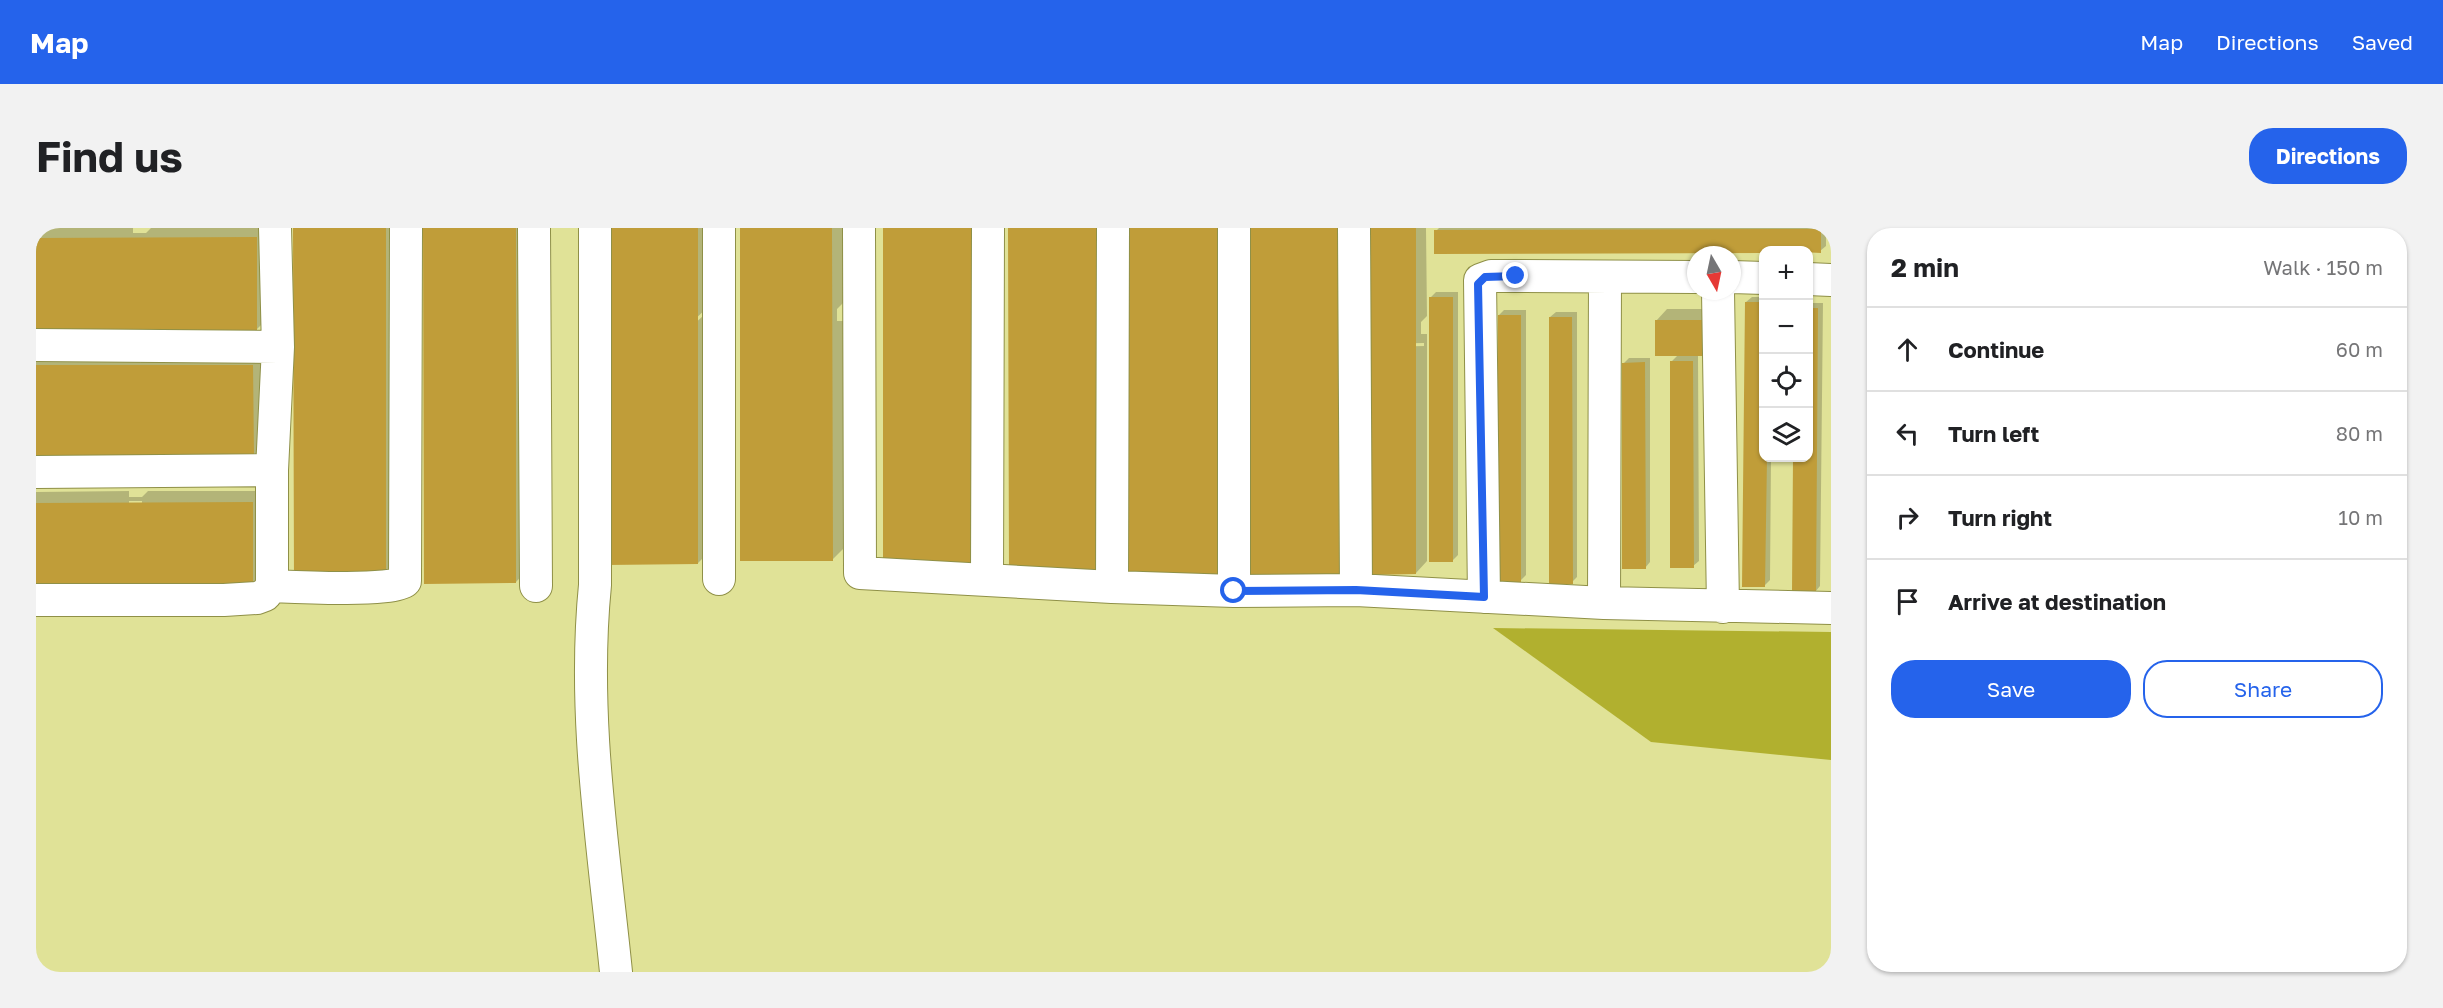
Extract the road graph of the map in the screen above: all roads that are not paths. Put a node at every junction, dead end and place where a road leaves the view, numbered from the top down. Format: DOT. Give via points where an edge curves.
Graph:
graph roads {
  1 [pos="275,228"];
  2 [pos="406,228"];
  3 [pos="534,228"];
  4 [pos="595,228"];
  5 [pos="719,228"];
  6 [pos="859,228"];
  7 [pos="988,228"];
  8 [pos="1113,228"];
  9 [pos="1234,228"];
  10 [pos="1354,228"];
  11 [pos="1605,277"];
  12 [pos="1687,277"];
  13 [pos="1741,278"];
  14 [pos="1759,278"];
  15 [pos="1813,279"];
  16 [pos="1831,280"];
  17 [pos="1718,300"];
  18 [pos="36,345"];
  19 [pos="278,347"];
  20 [pos="272,470"];
  21 [pos="36,472"];
  22 [pos="719,579"];
  23 [pos="987,579"];
  24 [pos="272,586"];
  25 [pos="536,586"];
  26 [pos="1112,587"];
  27 [pos="1356,590"];
  28 [pos="1234,591"];
  29 [pos="1484,597"];
  30 [pos="36,600"];
  31 [pos="1604,603"];
  32 [pos="1723,607"];
  33 [pos="1831,608"];
  34 [pos="616,972"];
  1 -- 19 [label="street"];
  2 -- 24 [label="street" via="405,581 382,587"];
  3 -- 25 [label="street"];
  4 -- 34 [label="street" via="591,732"];
  5 -- 22 [label="street"];
  6 -- 23 [label="street" via="860,573"];
  7 -- 23 [label="street"];
  8 -- 26 [label="street"];
  9 -- 28 [label="street"];
  10 -- 27 [label="street"];
  11 -- 12 [label="street"];
  11 -- 29 [label="street" via="1491,276 1478,284"];
  11 -- 31 [label="street"];
  13 -- 14 [label="street"];
  15 -- 16 [label="street"];
  17 -- 32 [label="street"];
  18 -- 19 [label="street"];
  19 -- 20 [label="street"];
  20 -- 21 [label="street"];
  20 -- 24 [label="street"];
  23 -- 26 [label="street"];
  24 -- 30 [label="street" via="258,598"];
  26 -- 28 [label="street"];
  27 -- 28 [label="street"];
  27 -- 29 [label="street"];
  29 -- 31 [label="street"];
  31 -- 32 [label="street"];
  32 -- 33 [label="street"];
}
